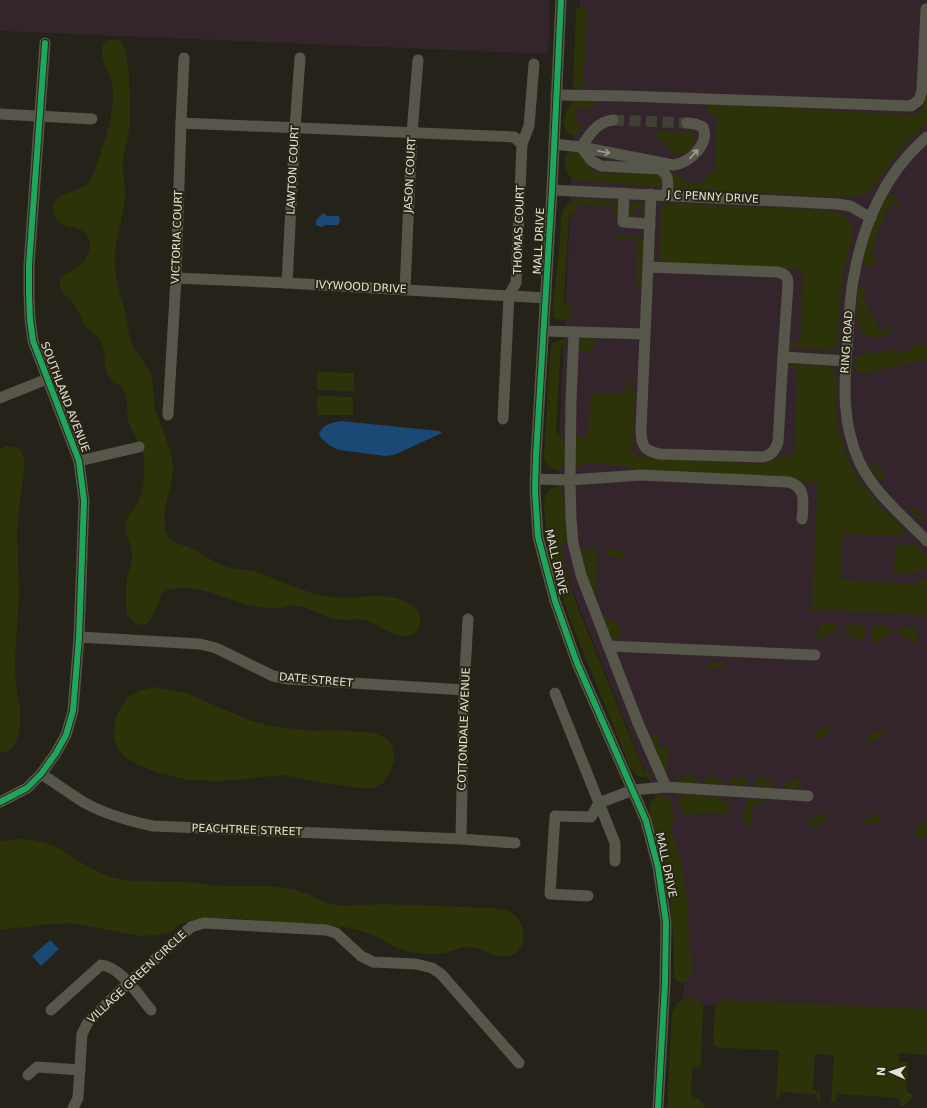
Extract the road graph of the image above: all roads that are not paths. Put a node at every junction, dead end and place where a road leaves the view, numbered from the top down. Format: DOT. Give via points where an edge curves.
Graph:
graph roads {
  1 [pos="561,0"];
  2 [pos="926,9"];
  3 [pos="45,44"];
  4 [pos="184,58"];
  5 [pos="300,58"];
  6 [pos="418,60"];
  7 [pos="534,64"];
  8 [pos="556,95"];
  9 [pos="0,114"];
  10 [pos="40,116"];
  11 [pos="92,119"];
  12 [pos="613,120"];
  13 [pos="181,123"];
  14 [pos="687,123"];
  15 [pos="295,128"];
  16 [pos="412,133"];
  17 [pos="927,137"];
  18 [pos="522,144"];
  19 [pos="554,144"];
  20 [pos="581,147"];
  21 [pos="552,190"];
  22 [pos="624,193"];
  23 [pos="651,194"];
  24 [pos="667,195"];
  25 [pos="870,218"];
  26 [pos="650,224"];
  27 [pos="648,267"];
  28 [pos="176,278"];
  29 [pos="287,283"];
  30 [pos="405,289"];
  31 [pos="509,295"];
  32 [pos="546,298"];
  33 [pos="544,331"];
  34 [pos="574,332"];
  35 [pos="645,334"];
  36 [pos="783,357"];
  37 [pos="846,361"];
  38 [pos="47,379"];
  39 [pos="0,398"];
  40 [pos="168,415"];
  41 [pos="503,419"];
  42 [pos="139,446"];
  43 [pos="79,461"];
  44 [pos="535,479"];
  45 [pos="570,480"];
  46 [pos="802,519"];
  47 [pos="927,541"];
  48 [pos="468,619"];
  49 [pos="79,637"];
  50 [pos="608,646"];
  51 [pos="815,655"];
  52 [pos="464,690"];
  53 [pos="555,693"];
  54 [pos="41,774"];
  55 [pos="666,787"];
  56 [pos="633,790"];
  57 [pos="808,796"];
  58 [pos="0,802"];
  59 [pos="599,803"];
  60 [pos="461,839"];
  61 [pos="515,843"];
  62 [pos="615,860"];
  63 [pos="588,896"];
  64 [pos="128,983"];
  65 [pos="51,1010"];
  66 [pos="151,1010"];
  67 [pos="519,1063"];
  68 [pos="80,1070"];
  69 [pos="28,1075"];
  70 [pos="76,1103"];
  71 [pos="84,1108"];
  72 [pos="658,1108"];
  1 -- 8 [label="street, MALL DRIVE"];
  2 -- 8 [label="street" via="922,90 919,100 912,106"];
  3 -- 10 [label="street, SOUTHLAND AVENUE"];
  4 -- 13 [label="street, VICTORIA COURT"];
  5 -- 15 [label="street, LAWTON COURT"];
  6 -- 16 [label="street, JASON COURT"];
  7 -- 18 [label="street, THOMAS COURT" via="529,126"];
  8 -- 19 [label="street, MALL DRIVE"];
  9 -- 10 [label="street"];
  10 -- 11 [label="street"];
  10 -- 38 [label="street, SOUTHLAND AVENUE" via="29,294 33,341"];
  12 -- 20 [label="street" via="603,122 592,130"];
  13 -- 15 [label="street"];
  13 -- 28 [label="street, VICTORIA COURT"];
  20 -- 14 [label="street, one-way" via="667,165 679,164 695,153 704,137 703,127"];
  15 -- 16 [label="street"];
  15 -- 29 [label="street, LAWTON COURT"];
  16 -- 18 [label="street" via="514,137"];
  16 -- 30 [label="street, JASON COURT"];
  17 -- 25 [label="street, RING ROAD" via="894,172"];
  18 -- 31 [label="street, THOMAS COURT" via="516,283"];
  19 -- 20 [label="street"];
  19 -- 21 [label="street, MALL DRIVE"];
  20 -- 24 [label="street" via="592,161 602,166 662,170 667,177"];
  21 -- 22 [label="street, J C PENNY DRIVE"];
  21 -- 32 [label="street, MALL DRIVE"];
  22 -- 23 [label="street, J C PENNY DRIVE"];
  22 -- 26 [label="street" via="623,222"];
  23 -- 24 [label="street, J C PENNY DRIVE"];
  23 -- 26 [label="street"];
  24 -- 25 [label="street, J C PENNY DRIVE" via="837,204 850,206"];
  25 -- 37 [label="street, RING ROAD" via="854,275"];
  26 -- 27 [label="street"];
  27 -- 35 [label="street"];
  27 -- 36 [label="street" via="784,274 788,284"];
  28 -- 29 [label="street, IVYWOOD DRIVE"];
  28 -- 40 [label="street, VICTORIA COURT"];
  29 -- 30 [label="street, IVYWOOD DRIVE"];
  30 -- 31 [label="street, IVYWOOD DRIVE"];
  31 -- 32 [label="street, IVYWOOD DRIVE"];
  31 -- 41 [label="street, THOMAS COURT"];
  32 -- 33 [label="street, MALL DRIVE"];
  33 -- 34 [label="street"];
  33 -- 44 [label="street, MALL DRIVE"];
  34 -- 35 [label="street"];
  34 -- 45 [label="street"];
  35 -- 36 [label="street" via="641,438 647,450 660,454 763,457 773,453 778,442"];
  36 -- 37 [label="street"];
  37 -- 47 [label="street, RING ROAD" via="846,414 852,442 860,462 882,493"];
  38 -- 39 [label="street"];
  38 -- 43 [label="street, SOUTHLAND AVENUE"];
  42 -- 43 [label="street"];
  43 -- 49 [label="street, SOUTHLAND AVENUE" via="84,501"];
  44 -- 45 [label="street"];
  44 -- 56 [label="street, MALL DRIVE" via="538,537 555,601 578,662"];
  45 -- 46 [label="street" via="641,475 788,482 798,485 801,490"];
  45 -- 50 [label="street" via="576,557"];
  48 -- 52 [label="street, COTTONDALE AVENUE"];
  49 -- 52 [label="street, DATE STREET" via="200,644 216,648 273,676 288,679"];
  49 -- 54 [label="street, SOUTHLAND AVENUE" via="73,710 66,735"];
  50 -- 51 [label="street"];
  50 -- 55 [label="street"];
  52 -- 60 [label="street, COTTONDALE AVENUE"];
  53 -- 59 [label="street"];
  54 -- 58 [label="street" via="27,788"];
  54 -- 60 [label="street, PEACHTREE STREET" via="85,803 115,817 153,826"];
  55 -- 56 [label="street"];
  55 -- 57 [label="street"];
  56 -- 59 [label="street"];
  56 -- 72 [label="street, MALL DRIVE" via="646,821 658,867 666,922"];
  59 -- 62 [label="street" via="615,843"];
  59 -- 63 [label="street" via="591,817 555,816 550,894"];
  60 -- 61 [label="street, PEACHTREE STREET"];
  64 -- 65 [label="street" via="115,970 101,965"];
  64 -- 66 [label="street"];
  64 -- 67 [label="street, VILLAGE GREEN CIRCLE" via="191,927 204,923 326,930 336,933 361,956 373,962 416,964 432,968 441,974"];
  64 -- 68 [label="street, VILLAGE GREEN CIRCLE" via="88,1022 82,1034"];
  68 -- 69 [label="street" via="36,1067"];
  68 -- 70 [label="street, VILLAGE GREEN CIRCLE"];
  70 -- 71 [label="street, VILLAGE GREEN CIRCLE"];
}
